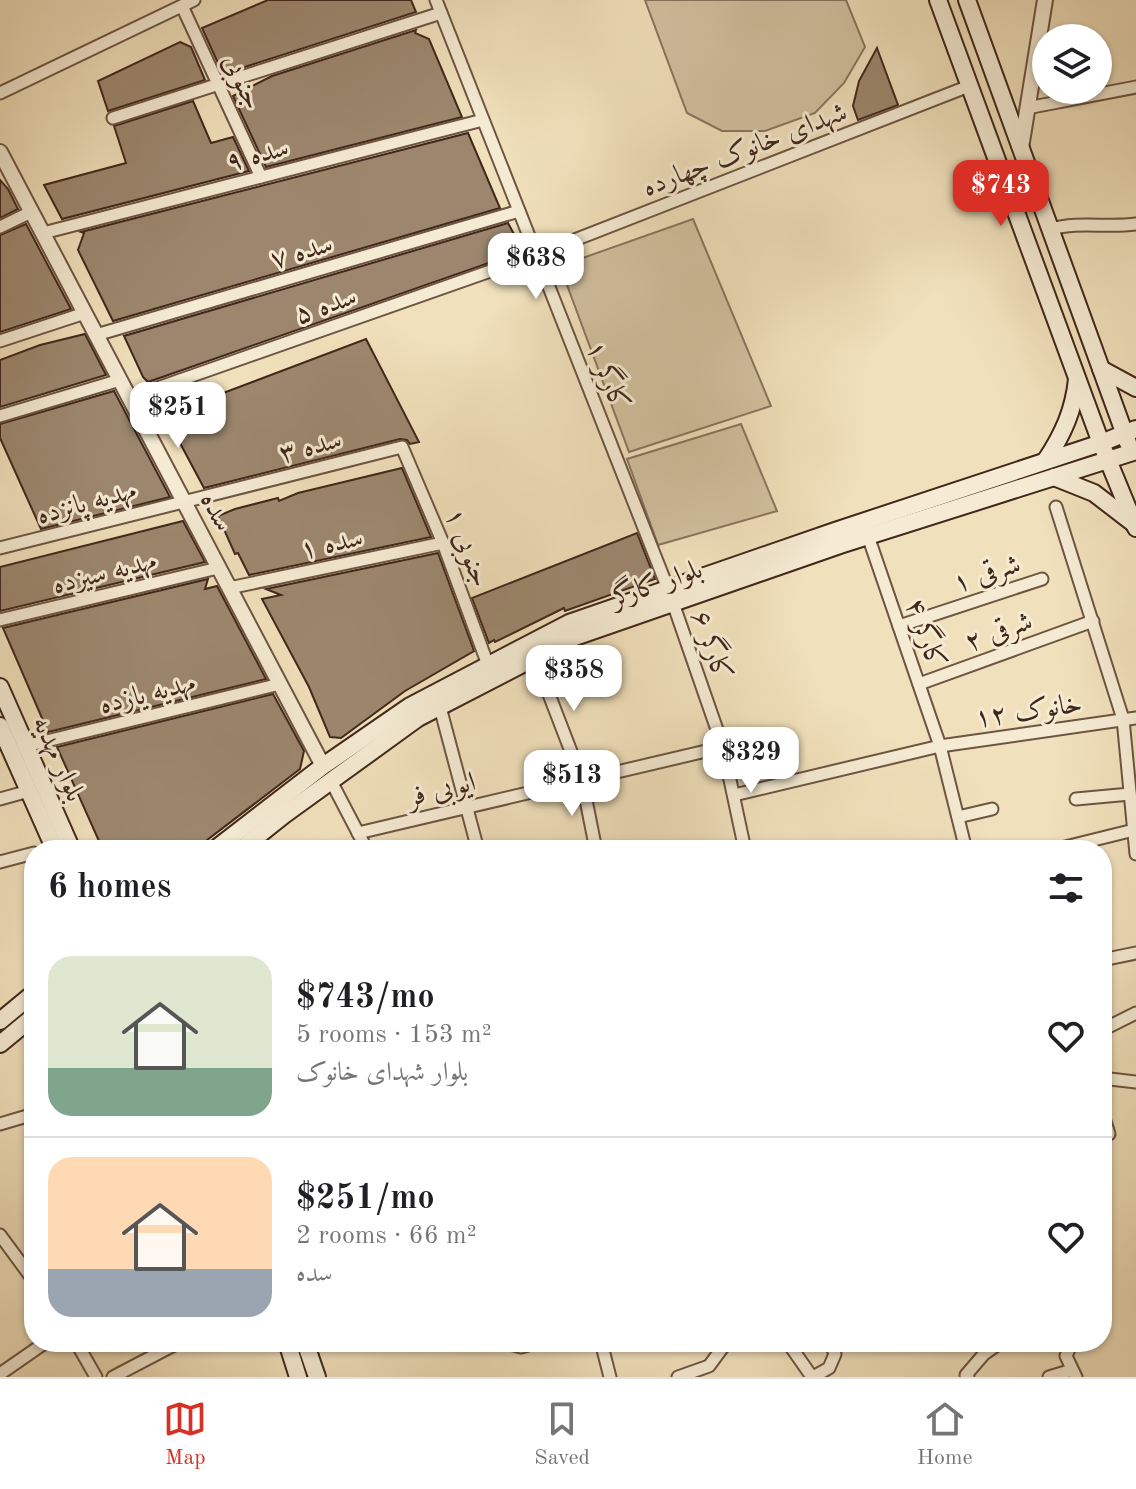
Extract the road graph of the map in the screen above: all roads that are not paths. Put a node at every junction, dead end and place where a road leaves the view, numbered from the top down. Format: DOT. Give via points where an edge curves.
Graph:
graph roads {
  1 [pos="194,0"];
  2 [pos="436,0"];
  3 [pos="938,0"];
  4 [pos="967,0"];
  5 [pos="1045,0"];
  6 [pos="182,6"];
  7 [pos="441,13"];
  8 [pos="220,86"];
  9 [pos="969,86"];
  10 [pos="1136,87"];
  11 [pos="0,93"];
  12 [pos="1027,108"];
  13 [pos="113,118"];
  14 [pos="483,120"];
  15 [pos="1021,148"];
  16 [pos="0,152"];
  17 [pos="261,177"];
  18 [pos="519,211"];
  19 [pos="31,212"];
  20 [pos="1136,224"];
  21 [pos="0,227"];
  22 [pos="1051,229"];
  23 [pos="43,233"];
  24 [pos="536,255"];
  25 [pos="85,313"];
  26 [pos="96,335"];
  27 [pos="0,341"];
  28 [pos="1101,369"];
  29 [pos="1077,374"];
  30 [pos="120,380"];
  31 [pos="1136,388"];
  32 [pos="129,398"];
  33 [pos="0,416"];
  34 [pos="1130,432"];
  35 [pos="1101,443"];
  36 [pos="402,447"];
  37 [pos="1135,456"];
  38 [pos="1108,461"];
  39 [pos="1050,468"];
  40 [pos="183,501"];
  41 [pos="1056,507"];
  42 [pos="1135,526"];
  43 [pos="868,536"];
  44 [pos="443,543"];
  45 [pos="0,548"];
  46 [pos="218,568"];
  47 [pos="1042,579"];
  48 [pos="229,588"];
  49 [pos="671,596"];
  50 [pos="0,620"];
  51 [pos="1093,621"];
  52 [pos="899,626"];
  53 [pos="535,658"];
  54 [pos="488,665"];
  55 [pos="280,684"];
  56 [pos="919,684"];
  57 [pos="0,687"];
  58 [pos="440,707"];
  59 [pos="1130,719"];
  60 [pos="0,726"];
  61 [pos="26,746"];
  62 [pos="940,746"];
  63 [pos="723,747"];
  64 [pos="323,766"];
  65 [pos="582,780"];
  66 [pos="332,783"];
  67 [pos="29,791"];
  68 [pos="1130,794"];
  69 [pos="734,795"];
  70 [pos="0,799"];
  71 [pos="1076,799"];
  72 [pos="466,806"];
  73 [pos="992,809"];
  74 [pos="958,817"];
  75 [pos="50,818"];
  76 [pos="1134,830"];
  77 [pos="358,833"];
  78 [pos="51,840"];
  79 [pos="65,840"];
  80 [pos="227,840"];
  81 [pos="253,840"];
  82 [pos="362,840"];
  83 [pos="475,840"];
  84 [pos="594,840"];
  85 [pos="743,840"];
  86 [pos="964,840"];
  87 [pos="1094,840"];
  88 [pos="1136,854"];
  89 [pos="24,856"];
  90 [pos="0,862"];
  91 [pos="1136,953"];
  92 [pos="1112,958"];
  93 [pos="24,1001"];
  94 [pos="17,1007"];
  95 [pos="24,1013"];
  96 [pos="1136,1013"];
  97 [pos="0,1021"];
  98 [pos="24,1025"];
  99 [pos="1112,1025"];
  100 [pos="0,1044"];
  101 [pos="1112,1079"];
  102 [pos="1136,1082"];
  103 [pos="24,1117"];
  104 [pos="0,1124"];
  105 [pos="0,1235"];
  106 [pos="23,1266"];
  107 [pos="32,1352"];
  108 [pos="82,1352"];
  109 [pos="161,1352"];
  110 [pos="290,1352"];
  111 [pos="308,1352"];
  112 [pos="604,1352"];
  113 [pos="719,1352"];
  114 [pos="795,1352"];
  115 [pos="834,1352"];
  116 [pos="987,1352"];
  117 [pos="1068,1352"];
  118 [pos="1074,1373"];
  119 [pos="0,1374"];
  120 [pos="96,1377"];
  121 [pos="113,1377"];
  122 [pos="298,1377"];
  123 [pos="317,1377"];
  124 [pos="610,1377"];
  125 [pos="678,1377"];
  126 [pos="813,1377"];
  127 [pos="968,1377"];
  128 [pos="1049,1377"];
  1 -- 6 [label="street"];
  2 -- 7 [label="street, کارگر ۱"];
  3 -- 9 [label="main road"];
  4 -- 15 [label="main road"];
  5 -- 12 [label="street"];
  6 -- 8 [label="street, جنوبی"];
  6 -- 11 [label="street"];
  7 -- 8 [label="street"];
  7 -- 14 [label="street, کارگر ۱"];
  8 -- 13 [label="street"];
  8 -- 17 [label="street, جنوبی"];
  9 -- 24 [label="street, شهدای خانوک چهارده"];
  9 -- 29 [label="main road"];
  10 -- 12 [label="street"];
  12 -- 15 [label="street"];
  14 -- 17 [label="street, سده ۹"];
  14 -- 18 [label="street, کارگر ۱"];
  15 -- 22 [label="main road"];
  16 -- 19 [label="street, سده"];
  17 -- 23 [label="street, سده ۹"];
  18 -- 24 [label="street, کارگر ۱"];
  18 -- 26 [label="street, سده ۷"];
  19 -- 21 [label="street"];
  19 -- 23 [label="street, سده"];
  20 -- 22 [label="street"];
  22 -- 28 [label="main road"];
  23 -- 25 [label="street, سده"];
  24 -- 32 [label="street, سده ۵"];
  24 -- 49 [label="street, کارگر ۱"];
  25 -- 26 [label="street, سده"];
  25 -- 27 [label="street"];
  26 -- 30 [label="street, سده"];
  28 -- 31 [label="main road"];
  28 -- 34 [label="main road"];
  29 -- 35 [label="main road"];
  29 -- 39 [label="main road" via="1075,400"];
  30 -- 32 [label="street, سده"];
  30 -- 33 [label="street"];
  32 -- 40 [label="street, سده"];
  34 -- 35 [label="main road, بلوار کارگر"];
  34 -- 37 [label="main road"];
  35 -- 38 [label="main road"];
  35 -- 39 [label="main road, بلوار کارگر"];
  36 -- 40 [label="street, سده ۳"];
  36 -- 44 [label="street, ۱ جنوبی"];
  37 -- 38 [label="main road, بلوار کارگر"];
  38 -- 39 [label="main road, بلوار کارگر"];
  38 -- 42 [label="main road"];
  39 -- 42 [label="main road" via="1094,493"];
  39 -- 43 [label="main road, بلوار کارگر"];
  39 -- 49 [label="main road, بلوار کارگر"];
  40 -- 45 [label="street, مهدیه پانزده"];
  40 -- 46 [label="street, سده"];
  41 -- 51 [label="street"];
  43 -- 49 [label="main road, بلوار کارگر"];
  43 -- 52 [label="street, کارگر ۴"];
  44 -- 48 [label="street, سده ۱"];
  44 -- 54 [label="street, ۱ جنوبی"];
  46 -- 48 [label="street, سده"];
  46 -- 50 [label="street, مهدیه سیزده"];
  47 -- 52 [label="street, شرقی ۱"];
  48 -- 55 [label="street, سده"];
  49 -- 53 [label="main road, بلوار کارگر"];
  49 -- 54 [label="main road, بلوار کارگر" via="569,623"];
  49 -- 63 [label="street, کارگر ۶"];
  51 -- 56 [label="street, شرقی ۲"];
  51 -- 59 [label="street"];
  52 -- 56 [label="street, کارگر ۴"];
  53 -- 58 [label="main road, بلوار کارگر"];
  53 -- 65 [label="street"];
  54 -- 64 [label="main road, بلوار کارگر" via="410,706"];
  55 -- 61 [label="street, مهدیه یازده"];
  55 -- 64 [label="street, سده"];
  56 -- 62 [label="street, کارگر ۴"];
  57 -- 61 [label="main road, بلوار مهدیه"];
  58 -- 66 [label="main road, بلوار کارگر"];
  58 -- 72 [label="street"];
  59 -- 62 [label="street, خانوک ۱۲"];
  59 -- 68 [label="street"];
  60 -- 67 [label="main road, بلوار مهدیه"];
  61 -- 75 [label="main road, بلوار مهدیه"];
  62 -- 69 [label="street, خانوک ۱۲"];
  62 -- 74 [label="street, کارگر ۴"];
  63 -- 65 [label="street, ایوبی فر"];
  63 -- 69 [label="street, کارگر ۶"];
  64 -- 80 [label="main road, بلوار کارگر"];
  65 -- 72 [label="street, ایوبی فر"];
  65 -- 84 [label="street"];
  66 -- 77 [label="street"];
  66 -- 81 [label="main road, بلوار کارگر"];
  67 -- 70 [label="street"];
  67 -- 75 [label="main road, بلوار مهدیه"];
  68 -- 71 [label="street"];
  68 -- 76 [label="street"];
  69 -- 85 [label="street, کارگر ۶"];
  72 -- 77 [label="street, ایوبی فر"];
  72 -- 83 [label="street"];
  73 -- 74 [label="street"];
  74 -- 86 [label="street, کارگر ۴"];
  75 -- 78 [label="main road, بلوار مهدیه"];
  75 -- 79 [label="main road, بلوار مهدیه"];
  76 -- 87 [label="street"];
  76 -- 88 [label="street"];
  77 -- 82 [label="street"];
  89 -- 90 [label="street"];
  91 -- 92 [label="street"];
  93 -- 94 [label="main road"];
  94 -- 95 [label="main road"];
  94 -- 97 [label="main road"];
  96 -- 99 [label="street"];
  98 -- 100 [label="main road"];
  101 -- 102 [label="street"];
  103 -- 104 [label="street"];
  105 -- 106 [label="street"];
  107 -- 119 [label="street"];
  108 -- 120 [label="street"];
  109 -- 121 [label="street"];
  110 -- 122 [label="main road"];
  111 -- 123 [label="main road"];
  112 -- 124 [label="street"];
  113 -- 125 [label="street" via="709,1366"];
  114 -- 126 [label="street"];
  115 -- 126 [label="street" via="829,1368"];
  116 -- 127 [label="street"];
  117 -- 118 [label="street"];
  118 -- 128 [label="street"];
}
